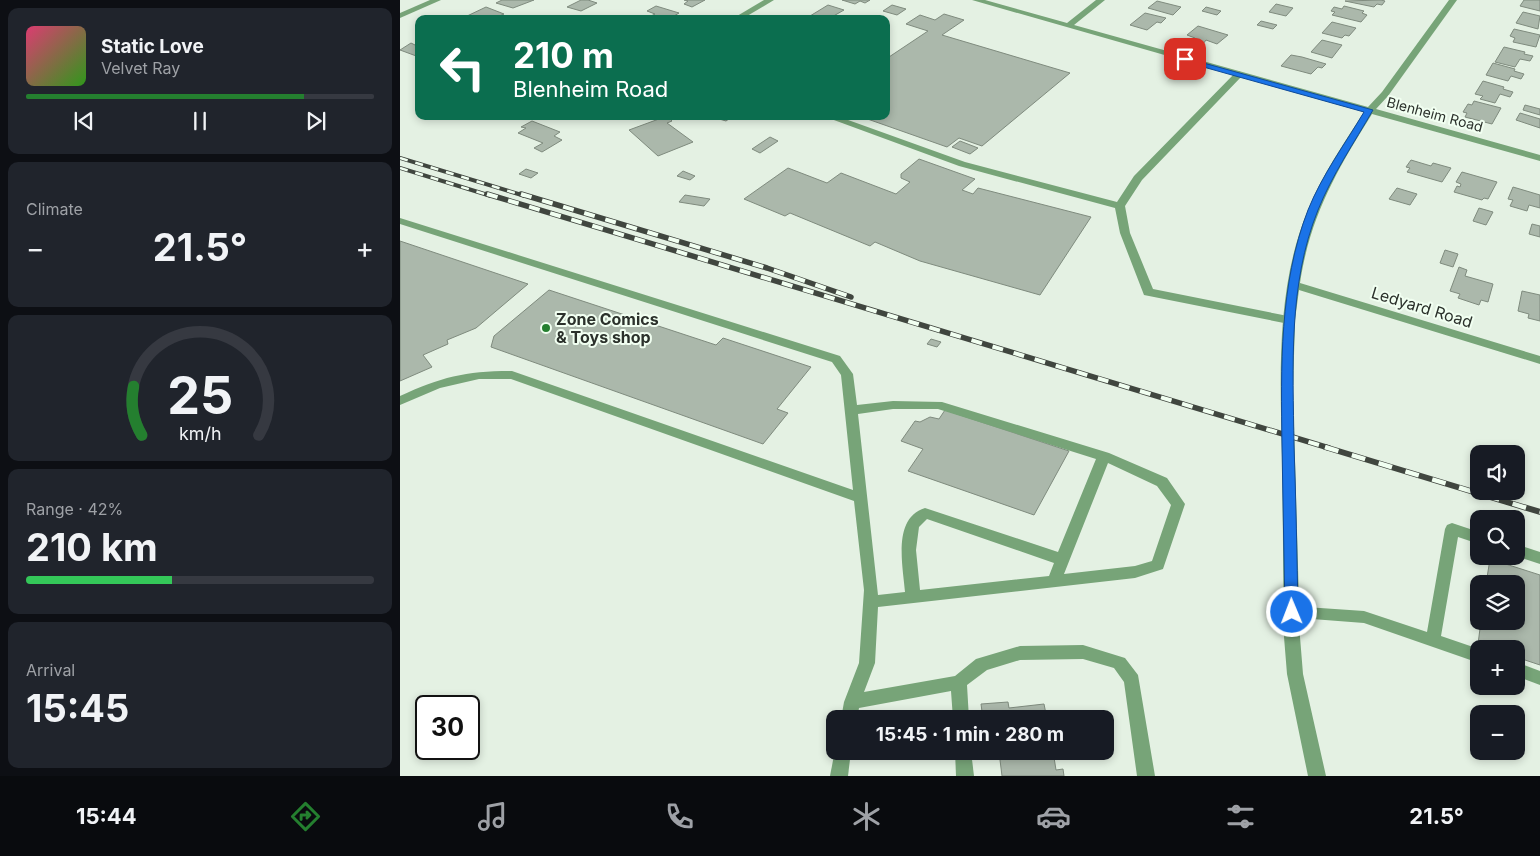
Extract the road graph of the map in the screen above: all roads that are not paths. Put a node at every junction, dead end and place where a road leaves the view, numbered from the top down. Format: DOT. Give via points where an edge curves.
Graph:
graph roads {
  1 [pos="437,0"];
  2 [pos="770,0"];
  3 [pos="976,0"];
  4 [pos="1101,0"];
  5 [pos="1453,0"];
  6 [pos="743,15"];
  7 [pos="400,16"];
  8 [pos="1068,26"];
  9 [pos="1239,74"];
  10 [pos="1369,110"];
  11 [pos="838,120"];
  12 [pos="1540,158"];
  13 [pos="1120,206"];
  14 [pos="400,221"];
  15 [pos="1294,285"];
  16 [pos="1289,320"];
  17 [pos="1540,360"];
  18 [pos="400,401"];
  19 [pos="851,410"];
  20 [pos="1104,456"];
  21 [pos="861,498"];
  22 [pos="1470,535"];
  23 [pos="1525,553"];
  24 [pos="1540,558"];
  25 [pos="1063,560"];
  26 [pos="1054,581"];
  27 [pos="913,597"];
  28 [pos="870,602"];
  29 [pos="1292,612"];
  30 [pos="1433,639"];
  31 [pos="1470,653"];
  32 [pos="1525,672"];
  33 [pos="1540,678"];
  34 [pos="959,682"];
  35 [pos="852,702"];
  36 [pos="851,710"];
  37 [pos="961,710"];
  38 [pos="842,760"];
  39 [pos="963,760"];
  40 [pos="839,776"];
  41 [pos="964,776"];
  42 [pos="1146,776"];
  43 [pos="1317,776"];
  1 -- 7 [label="street"];
  2 -- 6 [label="street"];
  3 -- 8 [label="street, Blenheim Road"];
  4 -- 8 [label="street"];
  5 -- 10 [label="street" via="1385,94"];
  8 -- 9 [label="street, Blenheim Road"];
  9 -- 10 [label="street, Blenheim Road"];
  9 -- 13 [label="street" via="1138,178"];
  10 -- 12 [label="street, Blenheim Road"];
  10 -- 15 [label="street" via="1313,210 1299,254"];
  11 -- 13 [label="street" via="962,164"];
  13 -- 16 [label="street" via="1125,233 1148,292"];
  14 -- 19 [label="street" via="836,359 847,374"];
  15 -- 16 [label="street"];
  15 -- 17 [label="street, Ledyard Road"];
  16 -- 29 [label="street" via="1287,391"];
  18 -- 21 [label="street" via="437,384 479,375 512,375"];
  19 -- 20 [label="street" via="893,405 938,405"];
  19 -- 21 [label="street"];
  20 -- 25 [label="street"];
  20 -- 26 [label="street" via="1162,482 1178,504 1158,565 1135,572"];
  21 -- 28 [label="street"];
  22 -- 30 [label="street" via="1452,529"];
  23 -- 24 [label="street"];
  25 -- 26 [label="street"];
  25 -- 27 [label="street" via="925,513 912,525 909,550"];
  26 -- 27 [label="street"];
  27 -- 28 [label="street"];
  28 -- 35 [label="street" via="867,663"];
  29 -- 30 [label="street" via="1364,617"];
  29 -- 43 [label="street" via="1295,674"];
  30 -- 31 [label="street"];
  32 -- 33 [label="street"];
  34 -- 35 [label="street"];
  34 -- 37 [label="street"];
  34 -- 42 [label="street" via="982,664 1020,653 1083,652 1119,663 1132,680"];
  35 -- 36 [label="street"];
  38 -- 40 [label="street"];
  39 -- 41 [label="street"];
}
